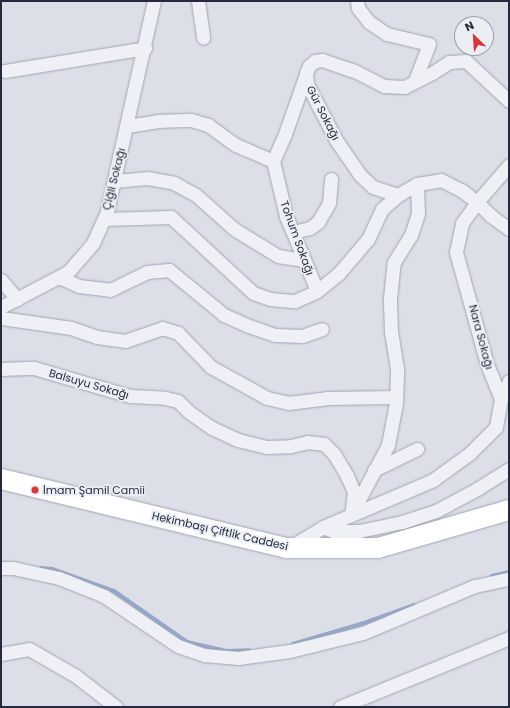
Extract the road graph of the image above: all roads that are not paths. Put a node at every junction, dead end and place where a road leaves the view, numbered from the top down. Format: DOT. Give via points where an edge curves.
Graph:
graph roads {
  1 [pos="154,1"];
  2 [pos="198,1"];
  3 [pos="357,5"];
  4 [pos="203,38"];
  5 [pos="145,48"];
  6 [pos="5,71"];
  7 [pos="306,73"];
  8 [pos="415,81"];
  9 [pos="509,101"];
  10 [pos="127,126"];
  11 [pos="272,161"];
  12 [pos="509,165"];
  13 [pos="331,179"];
  14 [pos="114,181"];
  15 [pos="417,184"];
  16 [pos="398,195"];
  17 [pos="477,202"];
  18 [pos="104,219"];
  19 [pos="509,229"];
  20 [pos="293,232"];
  21 [pos="304,260"];
  22 [pos="59,277"];
  23 [pos="1,280"];
  24 [pos="317,291"];
  25 [pos="17,299"];
  26 [pos="1,307"];
  27 [pos="1,318"];
  28 [pos="322,329"];
  29 [pos="1,369"];
  30 [pos="509,381"];
  31 [pos="396,397"];
  32 [pos="501,399"];
  33 [pos="417,449"];
  34 [pos="509,469"];
  35 [pos="374,470"];
  36 [pos="1,479"];
  37 [pos="509,510"];
  38 [pos="351,515"];
  39 [pos="323,526"];
  40 [pos="287,548"];
  41 [pos="1,568"];
  42 [pos="509,579"];
  43 [pos="509,638"];
  44 [pos="1,654"];
  45 [pos="116,707"];
  46 [pos="340,707"];
  1 -- 5 [label="street, Çiğli Sokağı"];
  2 -- 4 [label="street"];
  3 -- 8 [label="street" via="369,22 387,34 429,44"];
  5 -- 6 [label="street"];
  5 -- 10 [label="street, Çiğli Sokağı"];
  7 -- 8 [label="street, Gür Sokağı" via="315,61 322,60 354,71 384,86 404,87"];
  7 -- 11 [label="street" via="285,134"];
  7 -- 16 [label="street, Gür Sokağı" via="307,84 336,140 360,175 373,187"];
  8 -- 9 [label="street, Gür Sokağı" via="449,62 466,62"];
  10 -- 11 [label="street" via="157,121 191,120 208,125 236,145"];
  10 -- 14 [label="street, Çiğli Sokağı"];
  11 -- 20 [label="street, Tohum Sokağı" via="286,216"];
  12 -- 17 [label="street, Nara Sokağı"];
  13 -- 20 [label="street" via="329,203 318,222 310,228"];
  14 -- 18 [label="street, Çiğli Sokağı"];
  14 -- 21 [label="street" via="148,178 174,183 196,195 234,229 278,256"];
  15 -- 16 [label="street"];
  15 -- 17 [label="street" via="440,180 461,190"];
  15 -- 31 [label="street" via="418,214 411,235 394,262 390,298 391,332 397,369"];
  16 -- 24 [label="street" via="382,208 368,239 339,273"];
  17 -- 19 [label="street"];
  17 -- 32 [label="street, Nara Sokağı" via="462,223 456,252 487,364"];
  18 -- 22 [label="street, Çiğli Sokağı" via="93,243 68,272"];
  18 -- 24 [label="street" via="171,217 253,293 270,299 295,301"];
  20 -- 21 [label="street, Tohum Sokağı"];
  21 -- 24 [label="street, Tohum Sokağı"];
  22 -- 25 [label="street, Çiğli Sokağı"];
  22 -- 28 [label="street" via="79,286 110,290 147,272 169,270 224,315 246,325 275,335 302,336"];
  23 -- 25 [label="street"];
  25 -- 26 [label="street, Çiğli Sokağı"];
  27 -- 31 [label="street" via="71,328 97,337 125,341 162,328 178,333 212,367 267,398 288,404 327,398"];
  29 -- 38 [label="street, Balsuyu Sokağı" via="34,368 130,396 178,401 212,428 238,440 267,447 308,442 324,444 334,454 354,492"];
  30 -- 32 [label="street"];
  31 -- 35 [label="street" via="388,445"];
  32 -- 38 [label="street" via="496,427 470,453 433,480"];
  33 -- 35 [label="street"];
  34 -- 39 [label="street" via="436,511 402,522 359,531 334,531"];
  35 -- 38 [label="street"];
  36 -- 40 [label="main road, Hekimbaşı Çiftlik Caddesi"];
  37 -- 40 [label="main road, Hekimbaşı Çiftlik Caddesi" via="378,548"];
  38 -- 39 [label="street"];
  39 -- 40 [label="street"];
  41 -- 42 [label="street" via="13,568 59,578 104,596 178,646 204,655 238,658 290,651 363,633 475,586"];
  43 -- 46 [label="street"];
  44 -- 45 [label="street" via="29,649 76,676"];
}
